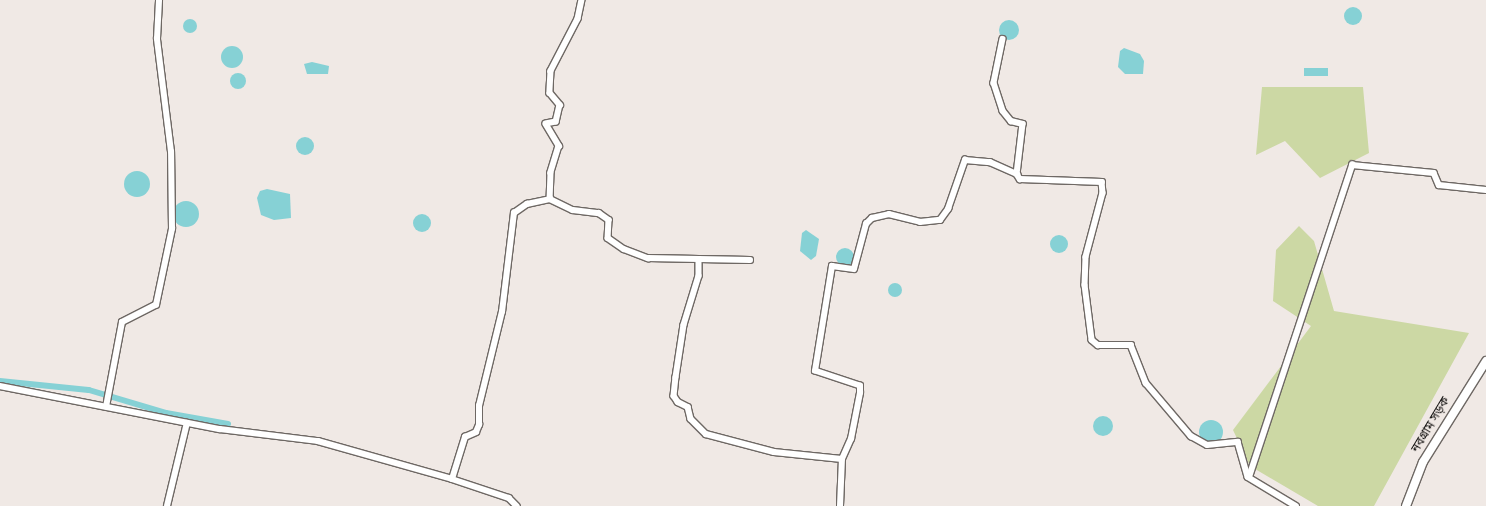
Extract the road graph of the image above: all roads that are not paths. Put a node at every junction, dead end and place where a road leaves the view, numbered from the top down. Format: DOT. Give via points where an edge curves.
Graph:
graph roads {
  1 [pos="159,0"];
  2 [pos="582,0"];
  3 [pos="1003,39"];
  4 [pos="1017,174"];
  5 [pos="1486,190"];
  6 [pos="550,199"];
  7 [pos="699,259"];
  8 [pos="750,260"];
  9 [pos="1486,361"];
  10 [pos="0,386"];
  11 [pos="107,404"];
  12 [pos="187,423"];
  13 [pos="842,460"];
  14 [pos="1248,477"];
  15 [pos="452,479"];
  16 [pos="166,506"];
  17 [pos="517,506"];
  18 [pos="840,506"];
  19 [pos="1296,506"];
  20 [pos="1406,506"];
  1 -- 11 [label="street" via="157,39 171,152 172,229 156,305 122,322"];
  2 -- 6 [label="street" via="578,19 551,72 550,93 560,105 556,122 546,124 560,146 551,173"];
  3 -- 4 [label="street" via="994,83 1003,111 1011,121 1022,124"];
  4 -- 13 [label="street" via="990,162 965,160 948,209 940,220 920,222 889,214 872,218 866,224 854,269 832,266 814,362 819,374 860,386 851,439"];
  4 -- 14 [label="street" via="1020,179 1102,182 1103,193 1086,257 1085,286 1092,340 1098,345 1131,345 1146,382 1191,436 1207,445 1238,442"];
  5 -- 14 [label="street" via="1439,185 1434,173 1352,165"];
  6 -- 7 [label="street" via="573,210 599,213 609,220 608,238 624,249 662,260"];
  6 -- 15 [label="street" via="526,204 514,213 502,312 480,406 479,425 476,432 465,437"];
  7 -- 8 [label="street"];
  7 -- 13 [label="street" via="699,276 684,324 676,377 674,396 678,402 688,407 691,419 706,434 774,452"];
  9 -- 20 [label="main road, নবগ্রাম সড়ক" via="1422,462"];
  10 -- 11 [label="street"];
  11 -- 12 [label="street"];
  12 -- 15 [label="street" via="318,441"];
  12 -- 16 [label="street"];
  13 -- 18 [label="street"];
  14 -- 19 [label="street"];
  15 -- 17 [label="street" via="509,498"];
}
